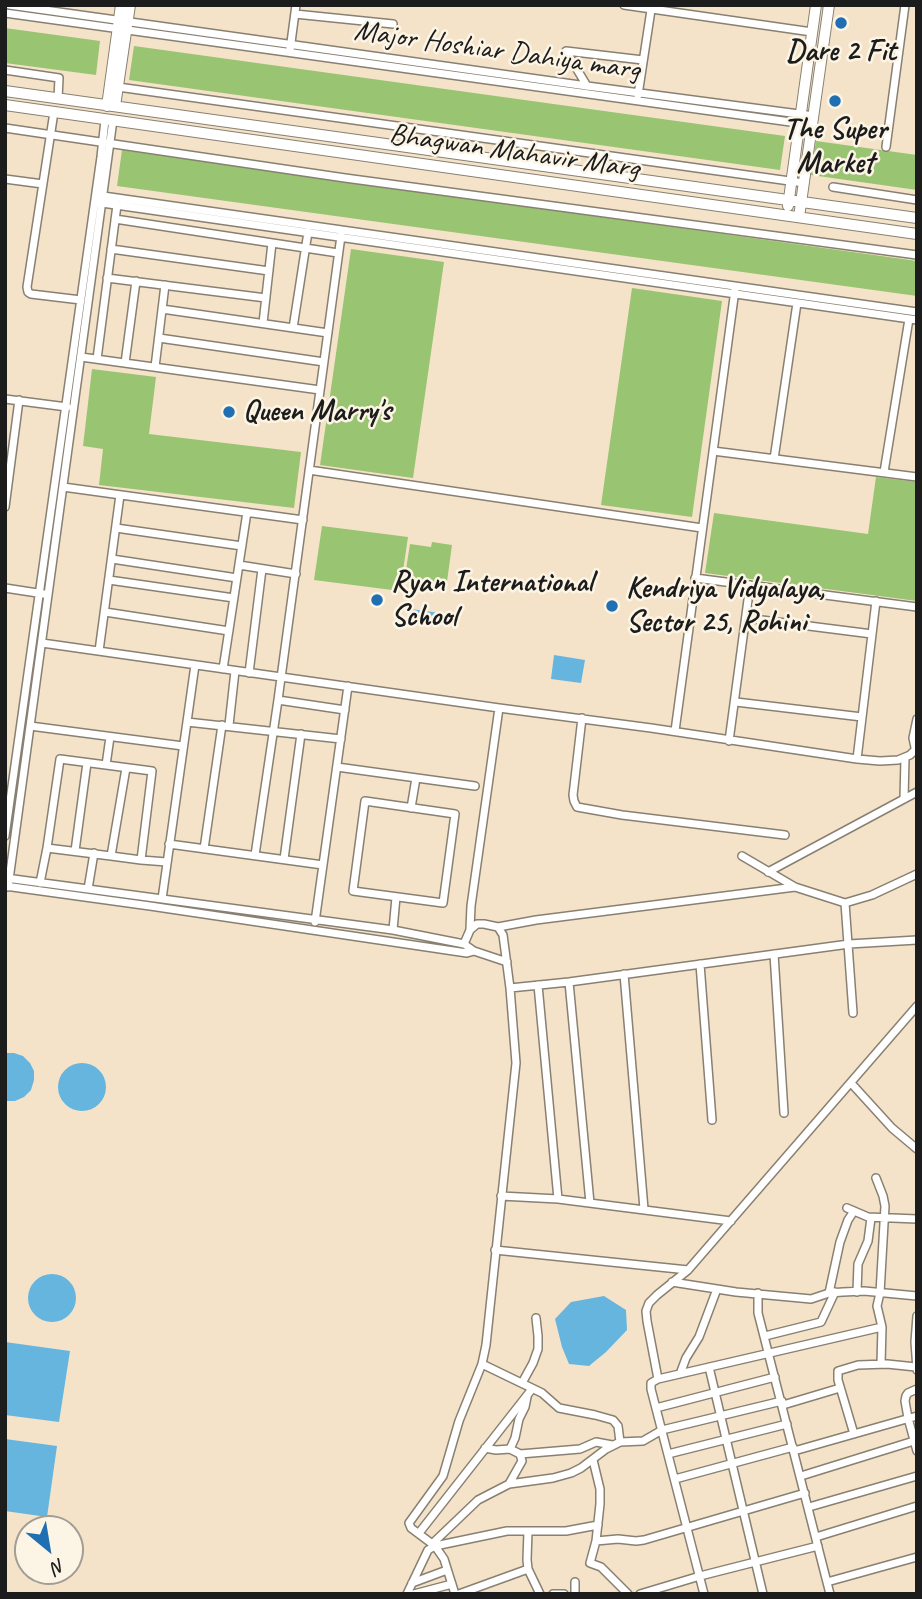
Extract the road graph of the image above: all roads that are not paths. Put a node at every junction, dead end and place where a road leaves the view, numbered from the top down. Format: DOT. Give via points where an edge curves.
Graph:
graph roads {
  1 [pos="9,5"];
  2 [pos="121,5"];
  3 [pos="130,5"];
  4 [pos="624,5"];
  5 [pos="816,5"];
  6 [pos="830,5"];
  7 [pos="905,5"];
  8 [pos="296,9"];
  9 [pos="651,10"];
  10 [pos="5,13"];
  11 [pos="393,24"];
  12 [pos="122,25"];
  13 [pos="812,32"];
  14 [pos="290,50"];
  15 [pos="643,61"];
  16 [pos="5,70"];
  17 [pos="118,86"];
  18 [pos="587,86"];
  19 [pos="5,91"];
  20 [pos="637,97"];
  21 [pos="58,99"];
  22 [pos="5,105"];
  23 [pos="111,106"];
  24 [pos="54,112"];
  25 [pos="800,118"];
  26 [pos="109,120"];
  27 [pos="813,120"];
  28 [pos="5,128"];
  29 [pos="50,135"];
  30 [pos="351,139"];
  31 [pos="106,143"];
  32 [pos="886,147"];
  33 [pos="349,154"];
  34 [pos="5,179"];
  35 [pos="792,181"];
  36 [pos="804,183"];
  37 [pos="43,184"];
  38 [pos="833,187"];
  39 [pos="99,199"];
  40 [pos="789,200"];
  41 [pos="917,200"];
  42 [pos="802,202"];
  43 [pos="117,205"];
  44 [pos="787,216"];
  45 [pos="799,218"];
  46 [pos="917,218"];
  47 [pos="115,219"];
  48 [pos="308,232"];
  49 [pos="341,234"];
  50 [pos="917,234"];
  51 [pos="272,243"];
  52 [pos="305,248"];
  53 [pos="111,249"];
  54 [pos="338,253"];
  55 [pos="917,255"];
  56 [pos="269,271"];
  57 [pos="107,278"];
  58 [pos="136,281"];
  59 [pos="165,285"];
  60 [pos="735,290"];
  61 [pos="266,298"];
  62 [pos="81,300"];
  63 [pos="797,303"];
  64 [pos="162,309"];
  65 [pos="917,312"];
  66 [pos="82,319"];
  67 [pos="913,319"];
  68 [pos="263,323"];
  69 [pos="293,328"];
  70 [pos="328,333"];
  71 [pos="159,338"];
  72 [pos="81,357"];
  73 [pos="97,359"];
  74 [pos="324,362"];
  75 [pos="125,363"];
  76 [pos="155,367"];
  77 [pos="320,390"];
  78 [pos="5,399"];
  79 [pos="19,400"];
  80 [pos="69,407"];
  81 [pos="713,451"];
  82 [pos="774,459"];
  83 [pos="309,470"];
  84 [pos="884,472"];
  85 [pos="917,477"];
  86 [pos="63,487"];
  87 [pos="6,493"];
  88 [pos="120,495"];
  89 [pos="5,507"];
  90 [pos="247,512"];
  91 [pos="303,520"];
  92 [pos="702,527"];
  93 [pos="116,528"];
  94 [pos="242,546"];
  95 [pos="112,559"];
  96 [pos="239,565"];
  97 [pos="262,569"];
  98 [pos="296,574"];
  99 [pos="695,578"];
  100 [pos="237,579"];
  101 [pos="109,580"];
  102 [pos="750,585"];
  103 [pos="5,588"];
  104 [pos="40,593"];
  105 [pos="48,594"];
  106 [pos="234,598"];
  107 [pos="876,601"];
  108 [pos="917,607"];
  109 [pos="105,612"];
  110 [pos="746,618"];
  111 [pos="229,632"];
  112 [pos="872,634"];
  113 [pos="42,643"];
  114 [pos="99,651"];
  115 [pos="195,666"];
  116 [pos="223,669"];
  117 [pos="235,671"];
  118 [pos="249,673"];
  119 [pos="281,677"];
  120 [pos="348,687"];
  121 [pos="278,700"];
  122 [pos="736,702"];
  123 [pos="499,708"];
  124 [pos="345,710"];
  125 [pos="862,717"];
  126 [pos="582,718"];
  127 [pos="917,719"];
  128 [pos="187,722"];
  129 [pos="225,725"];
  130 [pos="30,726"];
  131 [pos="274,730"];
  132 [pos="675,731"];
  133 [pos="301,734"];
  134 [pos="110,737"];
  135 [pos="341,739"];
  136 [pos="729,741"];
  137 [pos="183,746"];
  138 [pos="916,750"];
  139 [pos="905,758"];
  140 [pos="857,759"];
  141 [pos="87,763"];
  142 [pos="106,765"];
  143 [pos="337,767"];
  144 [pos="125,768"];
  145 [pos="416,779"];
  146 [pos="475,786"];
  147 [pos="917,792"];
  148 [pos="904,799"];
  149 [pos="411,808"];
  150 [pos="785,835"];
  151 [pos="5,836"];
  152 [pos="169,844"];
  153 [pos="47,848"];
  154 [pos="204,849"];
  155 [pos="75,851"];
  156 [pos="94,853"];
  157 [pos="255,855"];
  158 [pos="111,856"];
  159 [pos="742,856"];
  160 [pos="284,859"];
  161 [pos="141,860"];
  162 [pos="167,862"];
  163 [pos="323,865"];
  164 [pos="768,872"];
  165 [pos="917,874"];
  166 [pos="40,881"];
  167 [pos="7,882"];
  168 [pos="795,887"];
  169 [pos="88,889"];
  170 [pos="38,890"];
  171 [pos="396,897"];
  172 [pos="162,899"];
  173 [pos="845,903"];
  174 [pos="316,919"];
  175 [pos="498,927"];
  176 [pos="314,930"];
  177 [pos="393,930"];
  178 [pos="470,930"];
  179 [pos="917,940"];
  180 [pos="464,944"];
  181 [pos="849,944"];
  182 [pos="474,951"];
  183 [pos="774,954"];
  184 [pos="507,962"];
  185 [pos="700,964"];
  186 [pos="624,975"];
  187 [pos="569,982"];
  188 [pos="538,985"];
  189 [pos="510,988"];
  190 [pos="917,1006"];
  191 [pos="853,1013"];
  192 [pos="851,1083"];
  193 [pos="784,1114"];
  194 [pos="712,1120"];
  195 [pos="917,1149"];
  196 [pos="876,1178"];
  197 [pos="501,1196"];
  198 [pos="558,1199"];
  199 [pos="590,1203"];
  200 [pos="644,1209"];
  201 [pos="871,1218"];
  202 [pos="884,1218"];
  203 [pos="917,1219"];
  204 [pos="732,1221"];
  205 [pos="495,1250"];
  206 [pos="688,1270"];
  207 [pos="672,1282"];
  208 [pos="717,1289"];
  209 [pos="857,1292"];
  210 [pos="758,1293"];
  211 [pos="832,1293"];
  212 [pos="880,1293"];
  213 [pos="917,1296"];
  214 [pos="917,1316"];
  215 [pos="536,1318"];
  216 [pos="882,1327"];
  217 [pos="765,1336"];
  218 [pos="769,1352"];
  219 [pos="482,1364"];
  220 [pos="881,1364"];
  221 [pos="709,1367"];
  222 [pos="917,1369"];
  223 [pos="680,1374"];
  224 [pos="775,1377"];
  225 [pos="658,1379"];
  226 [pos="522,1383"];
  227 [pos="840,1388"];
  228 [pos="532,1389"];
  229 [pos="917,1389"];
  230 [pos="715,1392"];
  231 [pos="527,1396"];
  232 [pos="782,1403"];
  233 [pos="656,1408"];
  234 [pos="721,1416"];
  235 [pos="917,1416"];
  236 [pos="908,1418"];
  237 [pos="787,1424"];
  238 [pos="663,1430"];
  239 [pos="854,1434"];
  240 [pos="726,1440"];
  241 [pos="915,1441"];
  242 [pos="617,1443"];
  243 [pos="485,1448"];
  244 [pos="510,1449"];
  245 [pos="794,1449"];
  246 [pos="917,1451"];
  247 [pos="520,1454"];
  248 [pos="668,1454"];
  249 [pos="593,1460"];
  250 [pos="732,1464"];
  251 [pos="800,1476"];
  252 [pos="917,1476"];
  253 [pos="675,1479"];
  254 [pos="509,1485"];
  255 [pos="805,1493"];
  256 [pos="917,1506"];
  257 [pos="809,1507"];
  258 [pos="743,1511"];
  259 [pos="598,1525"];
  260 [pos="687,1527"];
  261 [pos="528,1531"];
  262 [pos="419,1533"];
  263 [pos="816,1536"];
  264 [pos="596,1541"];
  265 [pos="434,1544"];
  266 [pos="818,1546"];
  267 [pos="917,1557"];
  268 [pos="755,1562"];
  269 [pos="528,1569"];
  270 [pos="447,1570"];
  271 [pos="700,1576"];
  272 [pos="575,1582"];
  273 [pos="827,1582"];
  274 [pos="411,1583"];
  275 [pos="452,1584"];
  276 [pos="407,1594"];
  277 [pos="414,1594"];
  278 [pos="457,1594"];
  279 [pos="540,1594"];
  280 [pos="553,1594"];
  281 [pos="564,1594"];
  282 [pos="575,1594"];
  283 [pos="628,1594"];
  284 [pos="640,1594"];
  285 [pos="704,1594"];
  286 [pos="763,1594"];
  287 [pos="830,1594"];
  1 -- 12 [label="street, Major Hoshiar Dahiya marg"];
  2 -- 12 [label="main road"];
  3 -- 12 [label="main road"];
  4 -- 9 [label="street"];
  5 -- 13 [label="main road"];
  6 -- 27 [label="main road"];
  7 -- 32 [label="street"];
  8 -- 11 [label="street"];
  8 -- 14 [label="street"];
  9 -- 13 [label="street"];
  9 -- 15 [label="street"];
  10 -- 12 [label="street, Major Hoshiar Dahiya marg"];
  12 -- 14 [label="street, Major Hoshiar Dahiya marg"];
  12 -- 17 [label="main road"];
  12 -- 23 [label="main road"];
  13 -- 25 [label="main road"];
  14 -- 18 [label="street, Major Hoshiar Dahiya marg"];
  14 -- 20 [label="street, Major Hoshiar Dahiya marg"];
  15 -- 18 [label="street" via="566,51"];
  15 -- 20 [label="street"];
  16 -- 21 [label="street" via="58,78"];
  17 -- 23 [label="main road"];
  17 -- 35 [label="street"];
  18 -- 20 [label="street, Major Hoshiar Dahiya marg"];
  19 -- 21 [label="main road, Bhagwan Mahavir Marg"];
  20 -- 25 [label="street, Major Hoshiar Dahiya marg"];
  21 -- 23 [label="main road, Bhagwan Mahavir Marg"];
  22 -- 24 [label="main road"];
  23 -- 30 [label="main road, Bhagwan Mahavir Marg"];
  24 -- 26 [label="main road"];
  24 -- 29 [label="street"];
  25 -- 27 [label="street, Major Hoshiar Dahiya marg"];
  25 -- 35 [label="main road"];
  26 -- 31 [label="street"];
  26 -- 33 [label="main road, Bhagwan Mahavir Marg"];
  27 -- 36 [label="main road"];
  28 -- 29 [label="street"];
  29 -- 31 [label="street"];
  29 -- 37 [label="street"];
  30 -- 33 [label="main road"];
  30 -- 40 [label="main road, Bhagwan Mahavir Marg"];
  31 -- 39 [label="street"];
  31 -- 55 [label="street"];
  33 -- 44 [label="main road, Bhagwan Mahavir Marg"];
  34 -- 37 [label="street"];
  35 -- 36 [label="street"];
  35 -- 40 [label="main road"];
  36 -- 42 [label="main road"];
  37 -- 62 [label="street" via="28,292"];
  38 -- 41 [label="street"];
  39 -- 43 [label="street"];
  39 -- 49 [label="street"];
  39 -- 62 [label="street"];
  39 -- 66 [label="street"];
  40 -- 42 [label="main road, Bhagwan Mahavir Marg"];
  40 -- 44 [label="main road"];
  42 -- 45 [label="main road"];
  42 -- 46 [label="main road"];
  43 -- 47 [label="street"];
  43 -- 48 [label="street"];
  44 -- 45 [label="main road, Bhagwan Mahavir Marg"];
  45 -- 50 [label="main road, Bhagwan Mahavir Marg"];
  47 -- 51 [label="street"];
  47 -- 53 [label="street"];
  48 -- 49 [label="street"];
  48 -- 52 [label="street"];
  49 -- 54 [label="street"];
  49 -- 60 [label="street"];
  51 -- 52 [label="street"];
  51 -- 56 [label="street"];
  52 -- 54 [label="street"];
  52 -- 69 [label="street"];
  53 -- 56 [label="street"];
  53 -- 57 [label="street"];
  54 -- 70 [label="street"];
  56 -- 61 [label="street"];
  57 -- 58 [label="street"];
  57 -- 73 [label="street"];
  58 -- 59 [label="street"];
  58 -- 75 [label="street"];
  59 -- 61 [label="street"];
  59 -- 64 [label="street"];
  60 -- 63 [label="street"];
  60 -- 65 [label="street"];
  60 -- 81 [label="street"];
  61 -- 68 [label="street"];
  62 -- 66 [label="street"];
  63 -- 67 [label="street"];
  63 -- 82 [label="street"];
  64 -- 68 [label="street"];
  64 -- 71 [label="street"];
  66 -- 72 [label="street"];
  66 -- 80 [label="street"];
  67 -- 84 [label="street"];
  68 -- 69 [label="street"];
  69 -- 70 [label="street"];
  70 -- 74 [label="street"];
  71 -- 74 [label="street"];
  71 -- 76 [label="street"];
  72 -- 73 [label="street"];
  72 -- 80 [label="street"];
  73 -- 75 [label="street"];
  74 -- 77 [label="street"];
  75 -- 76 [label="street"];
  76 -- 77 [label="street"];
  77 -- 83 [label="street"];
  78 -- 79 [label="street"];
  79 -- 80 [label="street"];
  79 -- 87 [label="street"];
  80 -- 86 [label="street"];
  80 -- 104 [label="street"];
  81 -- 82 [label="street"];
  81 -- 92 [label="street"];
  82 -- 84 [label="street"];
  83 -- 91 [label="street"];
  83 -- 92 [label="street"];
  84 -- 85 [label="street"];
  86 -- 88 [label="street"];
  86 -- 105 [label="street"];
  87 -- 89 [label="street"];
  88 -- 90 [label="street"];
  88 -- 93 [label="street"];
  90 -- 91 [label="street"];
  90 -- 94 [label="street"];
  91 -- 98 [label="street"];
  92 -- 99 [label="street"];
  93 -- 94 [label="street"];
  93 -- 95 [label="street"];
  94 -- 96 [label="street"];
  95 -- 100 [label="street"];
  95 -- 101 [label="street"];
  96 -- 97 [label="street"];
  96 -- 100 [label="street"];
  97 -- 98 [label="street"];
  97 -- 118 [label="street"];
  98 -- 119 [label="street"];
  99 -- 102 [label="street"];
  99 -- 132 [label="street"];
  100 -- 106 [label="street"];
  101 -- 106 [label="street"];
  101 -- 109 [label="street"];
  102 -- 107 [label="street"];
  102 -- 110 [label="street"];
  103 -- 104 [label="street"];
  104 -- 105 [label="street"];
  104 -- 151 [label="street"];
  105 -- 113 [label="street"];
  106 -- 111 [label="street"];
  107 -- 108 [label="street"];
  107 -- 112 [label="street"];
  109 -- 111 [label="street"];
  109 -- 114 [label="street"];
  110 -- 112 [label="street"];
  110 -- 122 [label="street"];
  111 -- 116 [label="street"];
  112 -- 125 [label="street"];
  113 -- 114 [label="street"];
  113 -- 130 [label="street"];
  114 -- 115 [label="street"];
  115 -- 116 [label="street"];
  115 -- 128 [label="street"];
  116 -- 117 [label="street"];
  117 -- 118 [label="street"];
  117 -- 129 [label="street"];
  118 -- 119 [label="street"];
  119 -- 120 [label="street"];
  119 -- 121 [label="street"];
  120 -- 123 [label="street"];
  120 -- 124 [label="street"];
  121 -- 124 [label="street"];
  121 -- 131 [label="street"];
  122 -- 125 [label="street"];
  122 -- 136 [label="street"];
  123 -- 126 [label="street"];
  123 -- 178 [label="street"];
  124 -- 135 [label="street"];
  125 -- 140 [label="street"];
  126 -- 132 [label="street"];
  126 -- 150 [label="street" via="573,789 577,807"];
  127 -- 138 [label="street"];
  128 -- 129 [label="street"];
  128 -- 137 [label="street"];
  129 -- 131 [label="street"];
  129 -- 154 [label="street"];
  130 -- 134 [label="street"];
  130 -- 167 [label="street"];
  131 -- 133 [label="street"];
  131 -- 157 [label="street"];
  132 -- 136 [label="street"];
  133 -- 135 [label="street"];
  133 -- 160 [label="street"];
  134 -- 137 [label="street"];
  134 -- 142 [label="street"];
  135 -- 143 [label="street"];
  136 -- 140 [label="street"];
  137 -- 152 [label="street"];
  138 -- 139 [label="street"];
  139 -- 140 [label="street"];
  139 -- 148 [label="street"];
  141 -- 142 [label="street"];
  141 -- 153 [label="street" via="60,759"];
  141 -- 155 [label="street"];
  142 -- 144 [label="street"];
  143 -- 145 [label="street"];
  143 -- 163 [label="street"];
  144 -- 158 [label="street"];
  144 -- 161 [label="street" via="152,771"];
  145 -- 146 [label="street"];
  145 -- 149 [label="street"];
  147 -- 148 [label="street"];
  148 -- 164 [label="street"];
  149 -- 171 [label="street" via="365,802 353,891"];
  149 -- 171 [label="street" via="455,814 443,903"];
  152 -- 154 [label="street"];
  152 -- 162 [label="street"];
  153 -- 155 [label="street"];
  153 -- 166 [label="street"];
  154 -- 157 [label="street"];
  155 -- 156 [label="street"];
  156 -- 158 [label="street"];
  156 -- 169 [label="street"];
  157 -- 160 [label="street"];
  158 -- 161 [label="street"];
  159 -- 164 [label="street"];
  160 -- 163 [label="street"];
  161 -- 162 [label="street"];
  162 -- 172 [label="street"];
  163 -- 174 [label="street"];
  164 -- 168 [label="street"];
  165 -- 173 [label="street"];
  166 -- 167 [label="street"];
  166 -- 169 [label="street"];
  166 -- 170 [label="street"];
  167 -- 170 [label="street"];
  168 -- 173 [label="street"];
  168 -- 175 [label="street"];
  169 -- 172 [label="street"];
  170 -- 176 [label="street"];
  171 -- 177 [label="street"];
  172 -- 174 [label="street"];
  173 -- 181 [label="street"];
  174 -- 176 [label="street"];
  174 -- 177 [label="street"];
  175 -- 178 [label="street" via="477,924"];
  175 -- 184 [label="street"];
  176 -- 182 [label="street"];
  177 -- 180 [label="street"];
  178 -- 180 [label="street"];
  179 -- 181 [label="street"];
  180 -- 182 [label="street"];
  181 -- 183 [label="street"];
  181 -- 191 [label="street"];
  182 -- 184 [label="street"];
  183 -- 185 [label="street"];
  183 -- 193 [label="street"];
  184 -- 189 [label="street"];
  185 -- 186 [label="street"];
  185 -- 194 [label="street"];
  186 -- 187 [label="street"];
  186 -- 200 [label="street"];
  187 -- 188 [label="street"];
  187 -- 199 [label="street"];
  188 -- 189 [label="street"];
  188 -- 198 [label="street"];
  189 -- 197 [label="street" via="516,1063"];
  190 -- 192 [label="street"];
  192 -- 195 [label="street"];
  192 -- 204 [label="street"];
  196 -- 202 [label="street"];
  197 -- 198 [label="street"];
  197 -- 205 [label="street"];
  198 -- 199 [label="street"];
  199 -- 200 [label="street"];
  200 -- 204 [label="street"];
  201 -- 202 [label="street"];
  201 -- 209 [label="street" via="858,1264"];
  201 -- 211 [label="street" via="850,1209"];
  202 -- 203 [label="street"];
  202 -- 212 [label="street"];
  204 -- 206 [label="street"];
  205 -- 206 [label="street"];
  205 -- 219 [label="street"];
  206 -- 207 [label="street"];
  207 -- 208 [label="street"];
  207 -- 225 [label="street" via="646,1311"];
  208 -- 210 [label="street"];
  208 -- 223 [label="street"];
  209 -- 211 [label="street"];
  209 -- 212 [label="street"];
  210 -- 211 [label="street" via="811,1299"];
  210 -- 217 [label="street"];
  211 -- 217 [label="street" via="821,1322"];
  212 -- 213 [label="street"];
  212 -- 216 [label="street" via="877,1306"];
  214 -- 222 [label="street"];
  215 -- 226 [label="street" via="538,1349"];
  216 -- 218 [label="street"];
  216 -- 220 [label="street"];
  217 -- 218 [label="street"];
  218 -- 221 [label="street"];
  218 -- 224 [label="street"];
  219 -- 226 [label="street"];
  219 -- 262 [label="street" via="443,1476 410,1521"];
  220 -- 222 [label="street"];
  220 -- 227 [label="street" via="838,1371"];
  221 -- 223 [label="street"];
  221 -- 230 [label="street"];
  223 -- 225 [label="street"];
  224 -- 230 [label="street"];
  224 -- 232 [label="street"];
  225 -- 233 [label="street" via="651,1382"];
  226 -- 228 [label="street"];
  227 -- 232 [label="street"];
  227 -- 239 [label="street"];
  228 -- 231 [label="street"];
  228 -- 242 [label="street" via="559,1408 613,1420 618,1426"];
  229 -- 236 [label="street" via="905,1396"];
  230 -- 233 [label="street"];
  230 -- 234 [label="street"];
  231 -- 243 [label="street"];
  231 -- 244 [label="street"];
  232 -- 234 [label="street"];
  232 -- 237 [label="street"];
  233 -- 238 [label="street"];
  234 -- 238 [label="street"];
  234 -- 240 [label="street"];
  235 -- 236 [label="street"];
  236 -- 239 [label="street"];
  236 -- 241 [label="street"];
  237 -- 240 [label="street"];
  237 -- 245 [label="street"];
  238 -- 242 [label="street" via="643,1441"];
  238 -- 248 [label="street"];
  239 -- 245 [label="street"];
  240 -- 248 [label="street"];
  240 -- 250 [label="street"];
  241 -- 246 [label="street"];
  241 -- 251 [label="street"];
  242 -- 247 [label="street"];
  242 -- 249 [label="street"];
  243 -- 244 [label="street"];
  243 -- 262 [label="street"];
  244 -- 247 [label="street"];
  245 -- 250 [label="street"];
  245 -- 251 [label="street"];
  247 -- 254 [label="street" via="522,1461"];
  248 -- 253 [label="street"];
  249 -- 254 [label="street" via="571,1473"];
  249 -- 259 [label="street" via="600,1489"];
  250 -- 253 [label="street"];
  250 -- 258 [label="street"];
  251 -- 255 [label="street"];
  252 -- 257 [label="street"];
  253 -- 260 [label="street"];
  254 -- 265 [label="street" via="478,1500"];
  255 -- 257 [label="street"];
  255 -- 258 [label="street"];
  256 -- 263 [label="street"];
  257 -- 263 [label="street"];
  258 -- 260 [label="street"];
  258 -- 268 [label="street"];
  259 -- 261 [label="street"];
  259 -- 264 [label="street"];
  260 -- 264 [label="street" via="636,1541"];
  260 -- 271 [label="street"];
  261 -- 265 [label="street"];
  261 -- 269 [label="street"];
  262 -- 265 [label="street"];
  263 -- 266 [label="street"];
  264 -- 283 [label="street" via="590,1563 601,1567"];
  265 -- 270 [label="street"];
  265 -- 274 [label="street"];
  266 -- 268 [label="street"];
  266 -- 273 [label="street"];
  267 -- 273 [label="street"];
  268 -- 271 [label="street"];
  268 -- 286 [label="street"];
  269 -- 278 [label="street"];
  269 -- 279 [label="street"];
  270 -- 274 [label="street"];
  270 -- 275 [label="street"];
  271 -- 284 [label="street"];
  271 -- 285 [label="street"];
  272 -- 282 [label="street"];
  273 -- 287 [label="street"];
  274 -- 276 [label="street"];
  275 -- 277 [label="street"];
  275 -- 278 [label="street"];
  280 -- 281 [label="street"];
}
